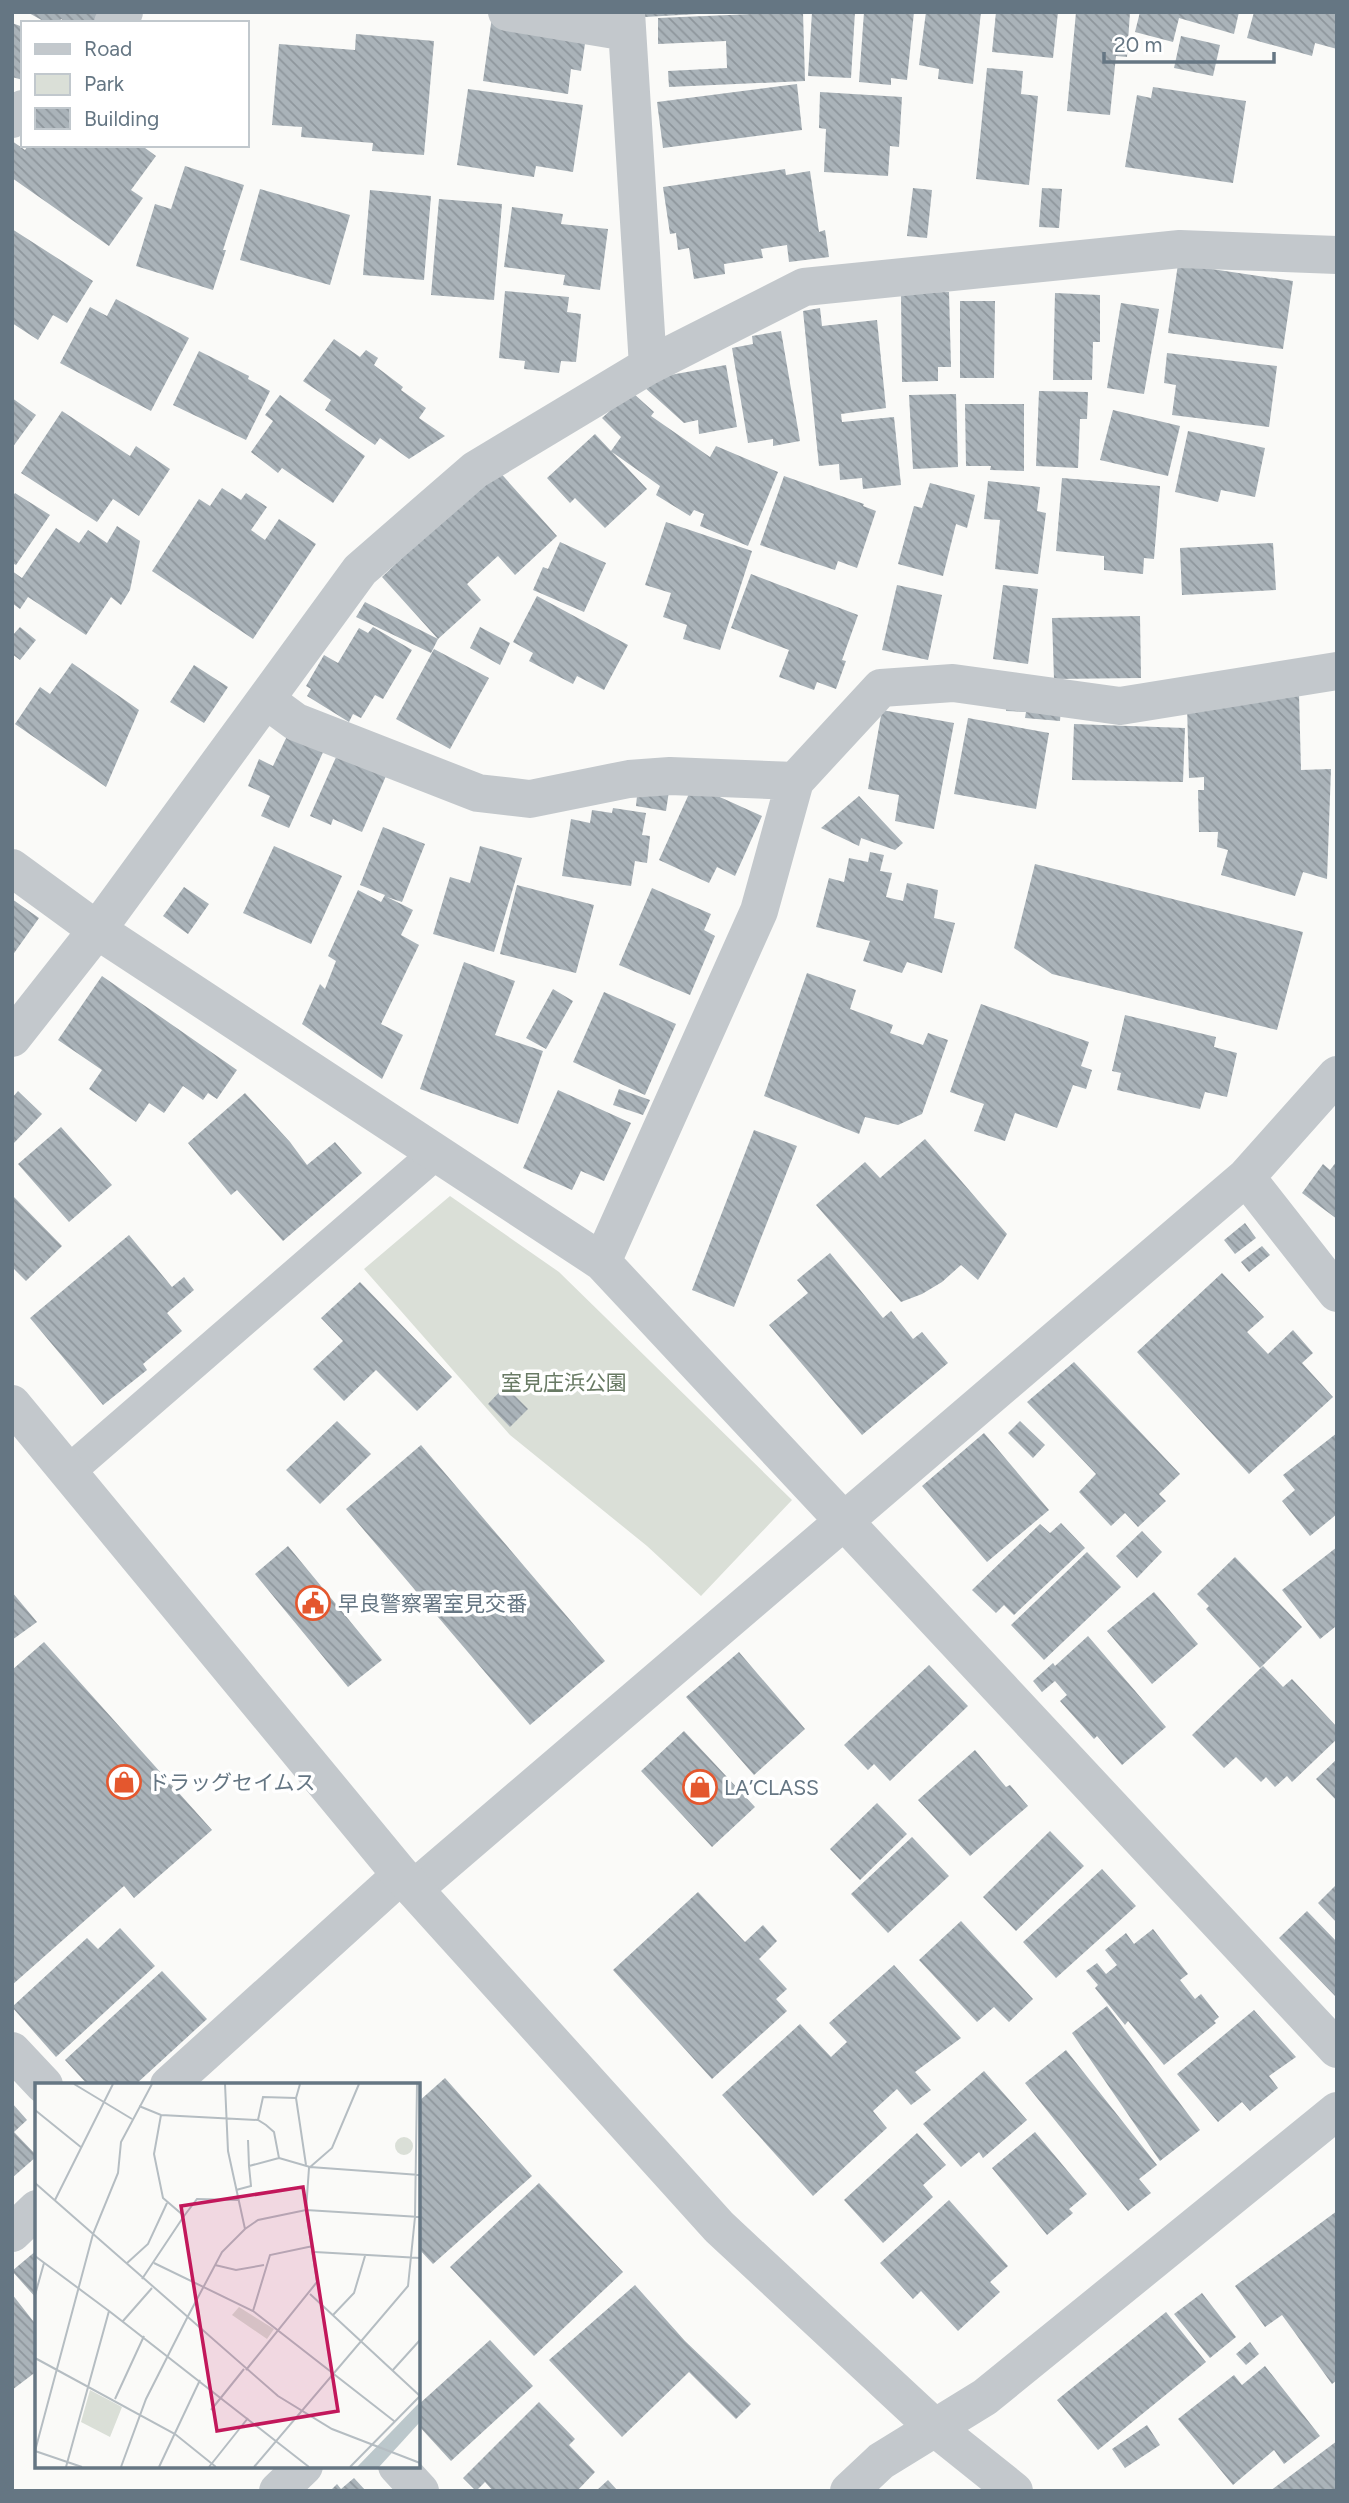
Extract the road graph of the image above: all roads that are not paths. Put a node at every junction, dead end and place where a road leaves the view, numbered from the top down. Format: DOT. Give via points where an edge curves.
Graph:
graph roads {
  1 [pos="507,12"];
  2 [pos="626,22"];
  3 [pos="1337,255"];
  4 [pos="648,366"];
  5 [pos="1337,671"];
  6 [pos="266,700"];
  7 [pos="795,781"];
  8 [pos="12,868"];
  9 [pos="97,930"];
  10 [pos="12,1038"];
  11 [pos="1337,1075"];
  12 [pos="436,1153"];
  13 [pos="1246,1177"];
  14 [pos="602,1262"];
  15 [pos="1337,1293"];
  16 [pos="12,1404"];
  17 [pos="68,1472"];
  18 [pos="844,1521"];
  19 [pos="407,1882"];
  20 [pos="1337,2049"];
  21 [pos="12,2050"];
  22 [pos="42,2083"];
  23 [pos="171,2083"];
  24 [pos="1337,2111"];
  25 [pos="35,2211"];
  26 [pos="12,2233"];
  27 [pos="934,2427"];
  28 [pos="302,2468"];
  29 [pos="399,2468"];
  30 [pos="278,2491"];
  31 [pos="419,2491"];
  32 [pos="849,2491"];
  33 [pos="1014,2491"];
  1 -- 2 [label="street"];
  2 -- 4 [label="street"];
  3 -- 4 [label="street" via="1180,249 804,287"];
  4 -- 6 [label="street" via="475,470 360,570"];
  5 -- 7 [label="street" via="1120,706 953,683 881,688"];
  6 -- 7 [label="street" via="296,722 478,793 530,799 629,779 670,776"];
  6 -- 9 [label="street"];
  7 -- 14 [label="street" via="759,911"];
  8 -- 9 [label="street"];
  9 -- 10 [label="street"];
  9 -- 12 [label="street"];
  11 -- 13 [label="street"];
  12 -- 14 [label="street"];
  12 -- 17 [label="lane"];
  13 -- 15 [label="street"];
  13 -- 18 [label="street"];
  14 -- 18 [label="street"];
  16 -- 17 [label="street"];
  17 -- 19 [label="street"];
  18 -- 19 [label="street"];
  18 -- 20 [label="street"];
  19 -- 23 [label="street"];
  19 -- 27 [label="street" via="719,2227"];
  21 -- 22 [label="street"];
  24 -- 27 [label="street" via="985,2397"];
  25 -- 26 [label="street"];
  27 -- 32 [label="street" via="881,2462"];
  27 -- 33 [label="street"];
  28 -- 30 [label="street"];
  29 -- 31 [label="street"];
}
